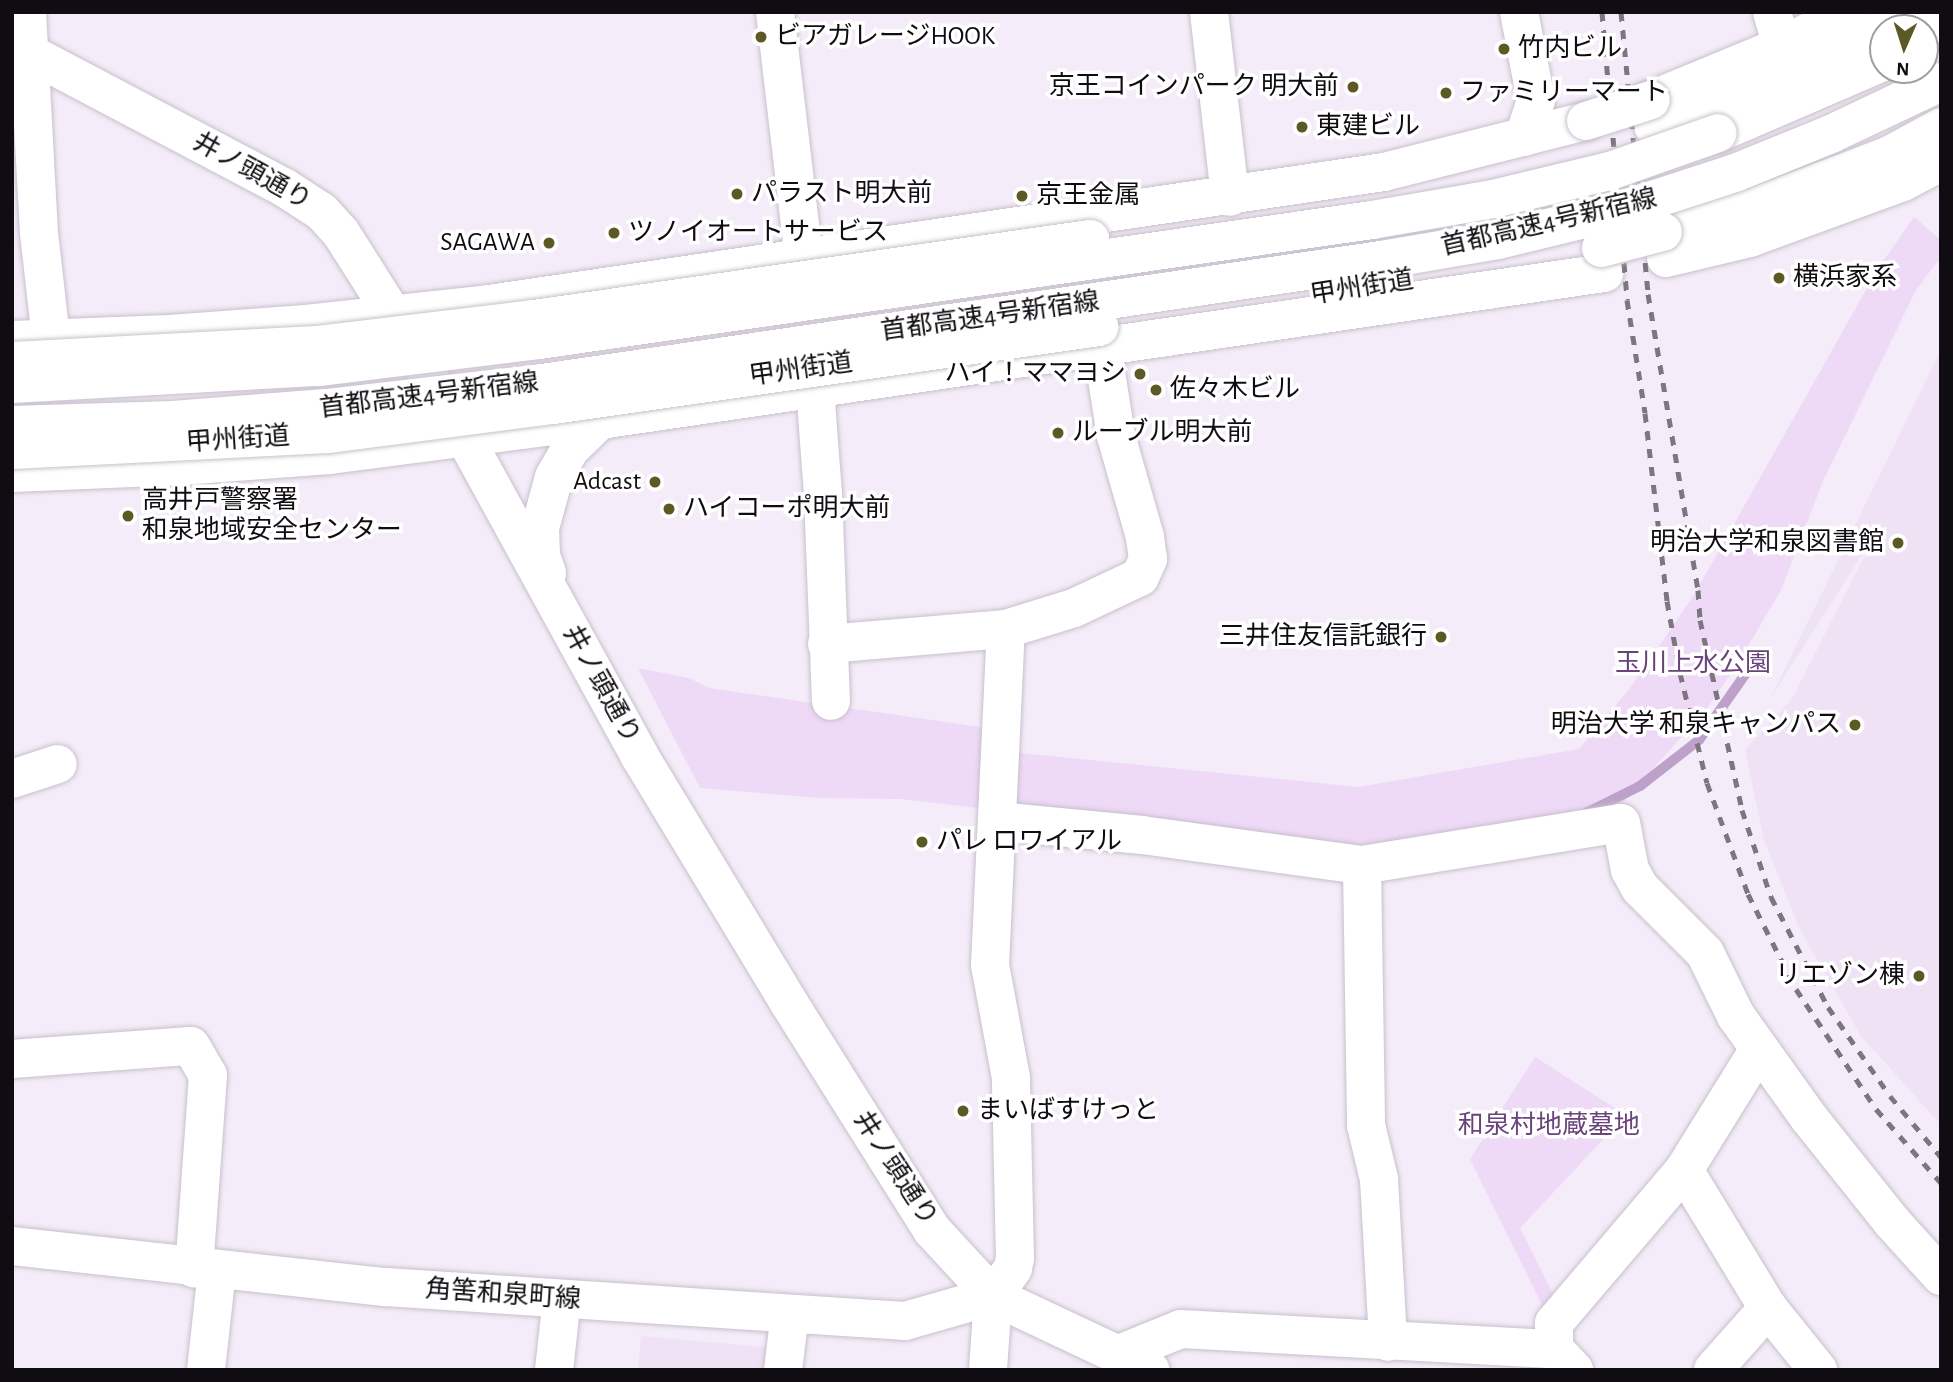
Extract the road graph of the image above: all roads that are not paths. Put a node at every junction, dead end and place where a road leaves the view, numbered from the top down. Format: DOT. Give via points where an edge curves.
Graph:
graph roads {
  1 [pos="27,12"];
  2 [pos="775,12"];
  3 [pos="1209,12"];
  4 [pos="1519,12"];
  5 [pos="1847,12"];
  6 [pos="1910,12"];
  7 [pos="1777,29"];
  8 [pos="21,49"];
  9 [pos="1869,62"];
  10 [pos="1869,68"];
  11 [pos="1941,82"];
  12 [pos="1814,94"];
  13 [pos="1941,111"];
  14 [pos="1652,113"];
  15 [pos="1941,127"];
  16 [pos="1588,133"];
  17 [pos="1524,137"];
  18 [pos="1941,162"];
  19 [pos="1230,197"];
  20 [pos="1499,240"];
  21 [pos="1664,245"];
  22 [pos="804,259"];
  23 [pos="393,315"];
  24 [pos="1101,337"];
  25 [pos="51,338"];
  26 [pos="12,340"];
  27 [pos="12,361"];
  28 [pos="12,384"];
  29 [pos="815,388"];
  30 [pos="600,420"];
  31 [pos="12,425"];
  32 [pos="465,438"];
  33 [pos="12,450"];
  34 [pos="12,473"];
  35 [pos="568,625"];
  36 [pos="1006,629"];
  37 [pos="827,644"];
  38 [pos="831,701"];
  39 [pos="997,821"];
  40 [pos="1362,865"];
  41 [pos="1759,1049"];
  42 [pos="12,1059"];
  43 [pos="1684,1170"];
  44 [pos="12,1246"];
  45 [pos="205,1269"];
  46 [pos="1941,1276"];
  47 [pos="993,1296"];
  48 [pos="562,1299"];
  49 [pos="1768,1308"];
  50 [pos="790,1314"];
  51 [pos="1388,1342"];
  52 [pos="1564,1359"];
  53 [pos="1135,1362"];
  54 [pos="206,1370"];
  55 [pos="554,1370"];
  56 [pos="783,1370"];
  57 [pos="988,1370"];
  58 [pos="1713,1370"];
  59 [pos="1818,1370"];
  1 -- 8 [label="main road"];
  2 -- 22 [label="main road"];
  3 -- 19 [label="main road"];
  4 -- 17 [label="main road" via="1536,100"];
  5 -- 7 [label="main road"];
  6 -- 14 [label="main road" via="1835,53 1708,109"];
  7 -- 14 [label="main road"];
  8 -- 23 [label="main road, 井ノ頭通り" via="322,212 341,233"];
  8 -- 25 [label="main road"];
  9 -- 12 [label="main road"];
  10 -- 12 [label="main road, 首都高速4号新宿線"];
  11 -- 20 [label="main road, 首都高速4号新宿線, bridge" via="1734,173 1618,211"];
  12 -- 28 [label="main road, 首都高速4号新宿線, bridge" via="1718,134 1609,171 1493,199 1372,220 539,340 319,367"];
  13 -- 20 [label="main road, bridge" via="1737,190 1651,213"];
  14 -- 16 [label="main road"];
  15 -- 21 [label="main road" via="1890,155"];
  16 -- 17 [label="main road"];
  16 -- 27 [label="main road, bridge" via="1389,193 1090,239 534,319 316,345"];
  17 -- 19 [label="main road" via="1384,172"];
  18 -- 21 [label="main road" via="1903,182 1751,238"];
  19 -- 22 [label="main road"];
  20 -- 31 [label="main road, 首都高速4号新宿線, bridge" via="542,383 313,409 173,420"];
  21 -- 24 [label="main road, 甲州街道" via="1602,260 1400,283"];
  22 -- 23 [label="main road"];
  23 -- 25 [label="main road" via="170,334"];
  23 -- 32 [label="main road, 井ノ頭通り"];
  24 -- 29 [label="main road"];
  24 -- 33 [label="main road, 甲州街道, bridge" via="329,434"];
  24 -- 36 [label="main road" via="1116,436 1148,559 1140,577 1115,591"];
  25 -- 26 [label="main road"];
  29 -- 30 [label="main road"];
  29 -- 37 [label="main road"];
  30 -- 32 [label="main road"];
  30 -- 35 [label="main road" via="571,448 554,477 540,528 541,556"];
  32 -- 34 [label="main road" via="330,455"];
  32 -- 35 [label="main road, 井ノ頭通り"];
  35 -- 47 [label="main road, 井ノ頭通り" via="639,755 932,1230"];
  36 -- 37 [label="main road"];
  36 -- 39 [label="main road"];
  37 -- 38 [label="main road"];
  39 -- 40 [label="main road"];
  39 -- 47 [label="main road" via="990,965 1011,1078 1015,1258"];
  40 -- 41 [label="main road" via="1621,823 1630,870 1640,888 1705,953 1736,1016"];
  40 -- 51 [label="main road" via="1366,1125 1379,1179"];
  41 -- 43 [label="main road"];
  41 -- 46 [label="main road" via="1875,1201"];
  42 -- 45 [label="main road" via="191,1046 208,1075"];
  43 -- 49 [label="main road"];
  43 -- 52 [label="main road" via="1555,1323"];
  44 -- 45 [label="main road, 角筈和泉町線"];
  45 -- 48 [label="main road, 角筈和泉町線"];
  45 -- 54 [label="main road"];
  47 -- 50 [label="main road, 角筈和泉町線" via="905,1321"];
  47 -- 53 [label="main road, 井ノ頭通り"];
  47 -- 57 [label="main road"];
  48 -- 50 [label="main road, 角筈和泉町線"];
  48 -- 55 [label="main road"];
  49 -- 58 [label="main road"];
  49 -- 59 [label="main road"];
  50 -- 56 [label="main road"];
  51 -- 52 [label="main road"];
  51 -- 53 [label="main road" via="1181,1329"];
}
